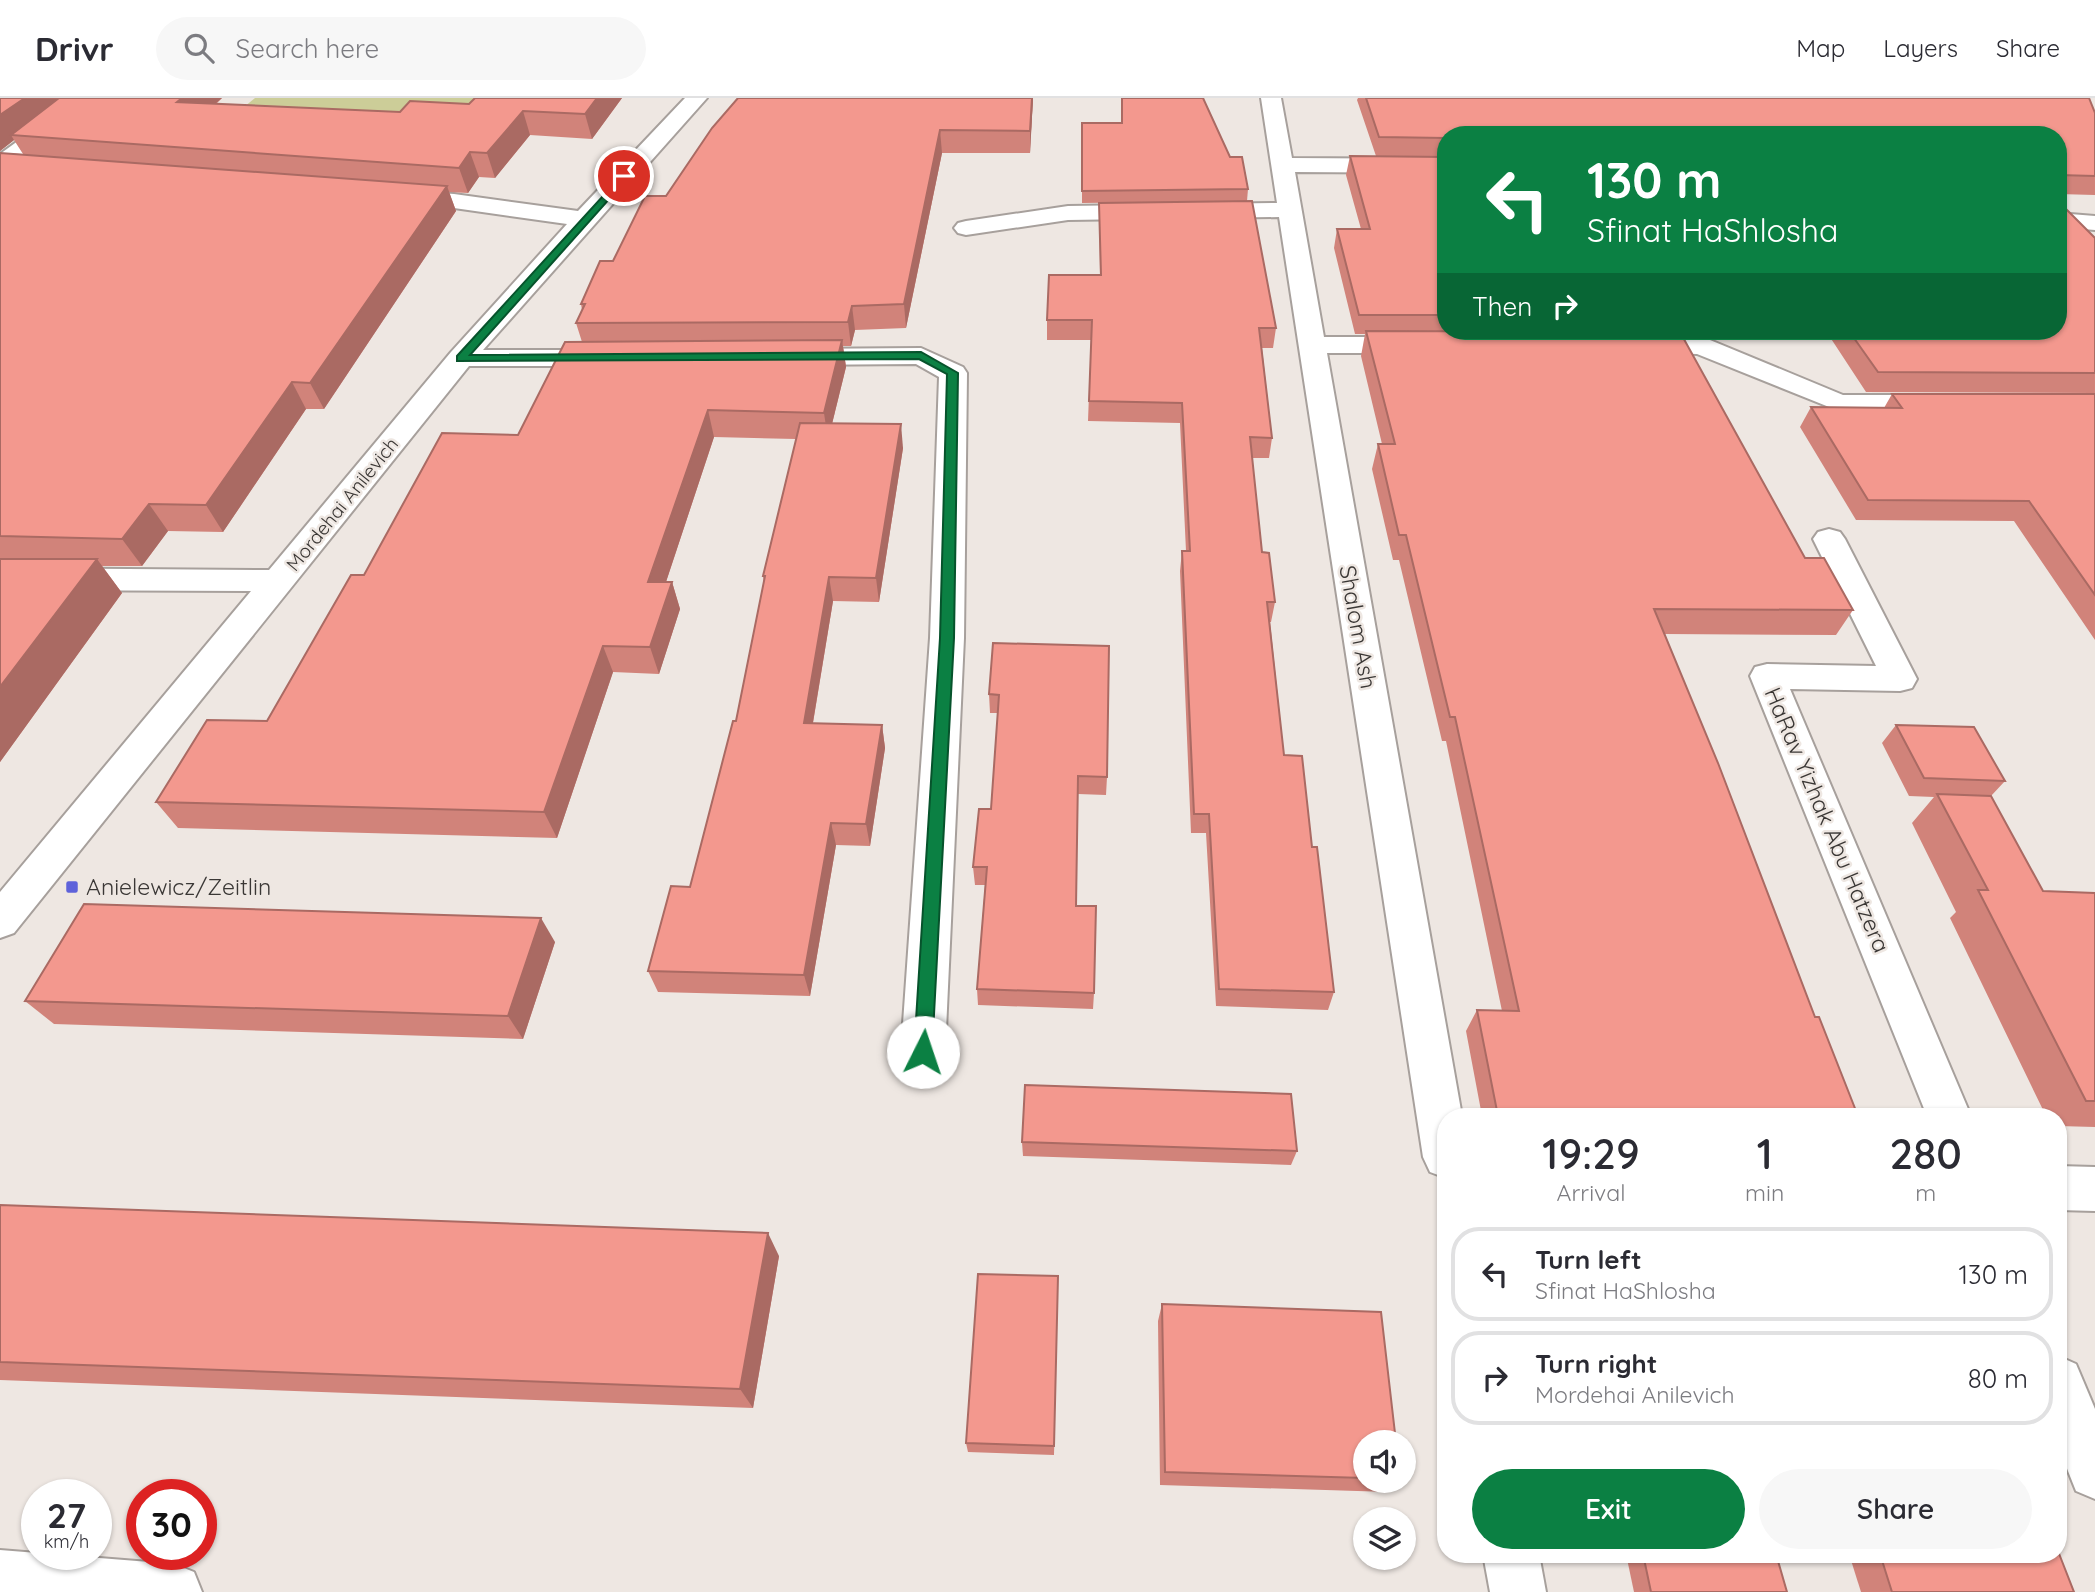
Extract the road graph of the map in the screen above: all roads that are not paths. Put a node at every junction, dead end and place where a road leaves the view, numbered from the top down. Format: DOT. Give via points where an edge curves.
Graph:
graph roads {
  1 [pos="90,98"];
  2 [pos="697,98"];
  3 [pos="1271,98"];
  4 [pos="1282,165"];
  5 [pos="0,166"];
  6 [pos="1437,166"];
  7 [pos="27,169"];
  8 [pos="371,195"];
  9 [pos="1290,210"];
  10 [pos="584,219"];
  11 [pos="2067,221"];
  12 [pos="2095,223"];
  13 [pos="966,228"];
  14 [pos="1310,345"];
  15 [pos="1443,345"];
  16 [pos="1604,346"];
  17 [pos="642,357"];
  18 [pos="768,357"];
  19 [pos="461,358"];
  20 [pos="1961,402"];
  21 [pos="1829,539"];
  22 [pos="0,579"];
  23 [pos="279,581"];
  24 [pos="0,921"];
  25 [pos="923,1052"];
  26 [pos="1438,1108"];
  27 [pos="1946,1108"];
  28 [pos="2067,1188"];
  29 [pos="2095,1189"];
  30 [pos="2067,1404"];
  31 [pos="2095,1472"];
  32 [pos="1513,1563"];
  33 [pos="0,1578"];
  34 [pos="174,1592"];
  35 [pos="1518,1592"];
  1 -- 5 [label="street"];
  2 -- 10 [label="street, Mordehai Anilevich"];
  3 -- 4 [label="street, Shalom Ash"];
  4 -- 6 [label="street"];
  4 -- 9 [label="street, Shalom Ash"];
  5 -- 7 [label="street"];
  8 -- 10 [label="street"];
  9 -- 13 [label="street" via="1068,213"];
  9 -- 14 [label="street, Shalom Ash"];
  10 -- 19 [label="street, Mordehai Anilevich"];
  11 -- 12 [label="street"];
  14 -- 15 [label="street"];
  14 -- 26 [label="street, Shalom Ash"];
  16 -- 20 [label="street" via="1701,346 1839,403"];
  17 -- 19 [label="street"];
  18 -- 25 [label="street" via="921,356 953,373 947,638"];
  19 -- 23 [label="street, Mordehai Anilevich"];
  21 -- 27 [label="street, HaRav Yizhak Abu Hatzera" via="1900,679 1767,676"];
  22 -- 23 [label="street"];
  23 -- 24 [label="street, Mordehai Anilevich"];
  28 -- 29 [label="street"];
  30 -- 31 [label="street"];
  32 -- 35 [label="street"];
  33 -- 34 [label="street"];
}
